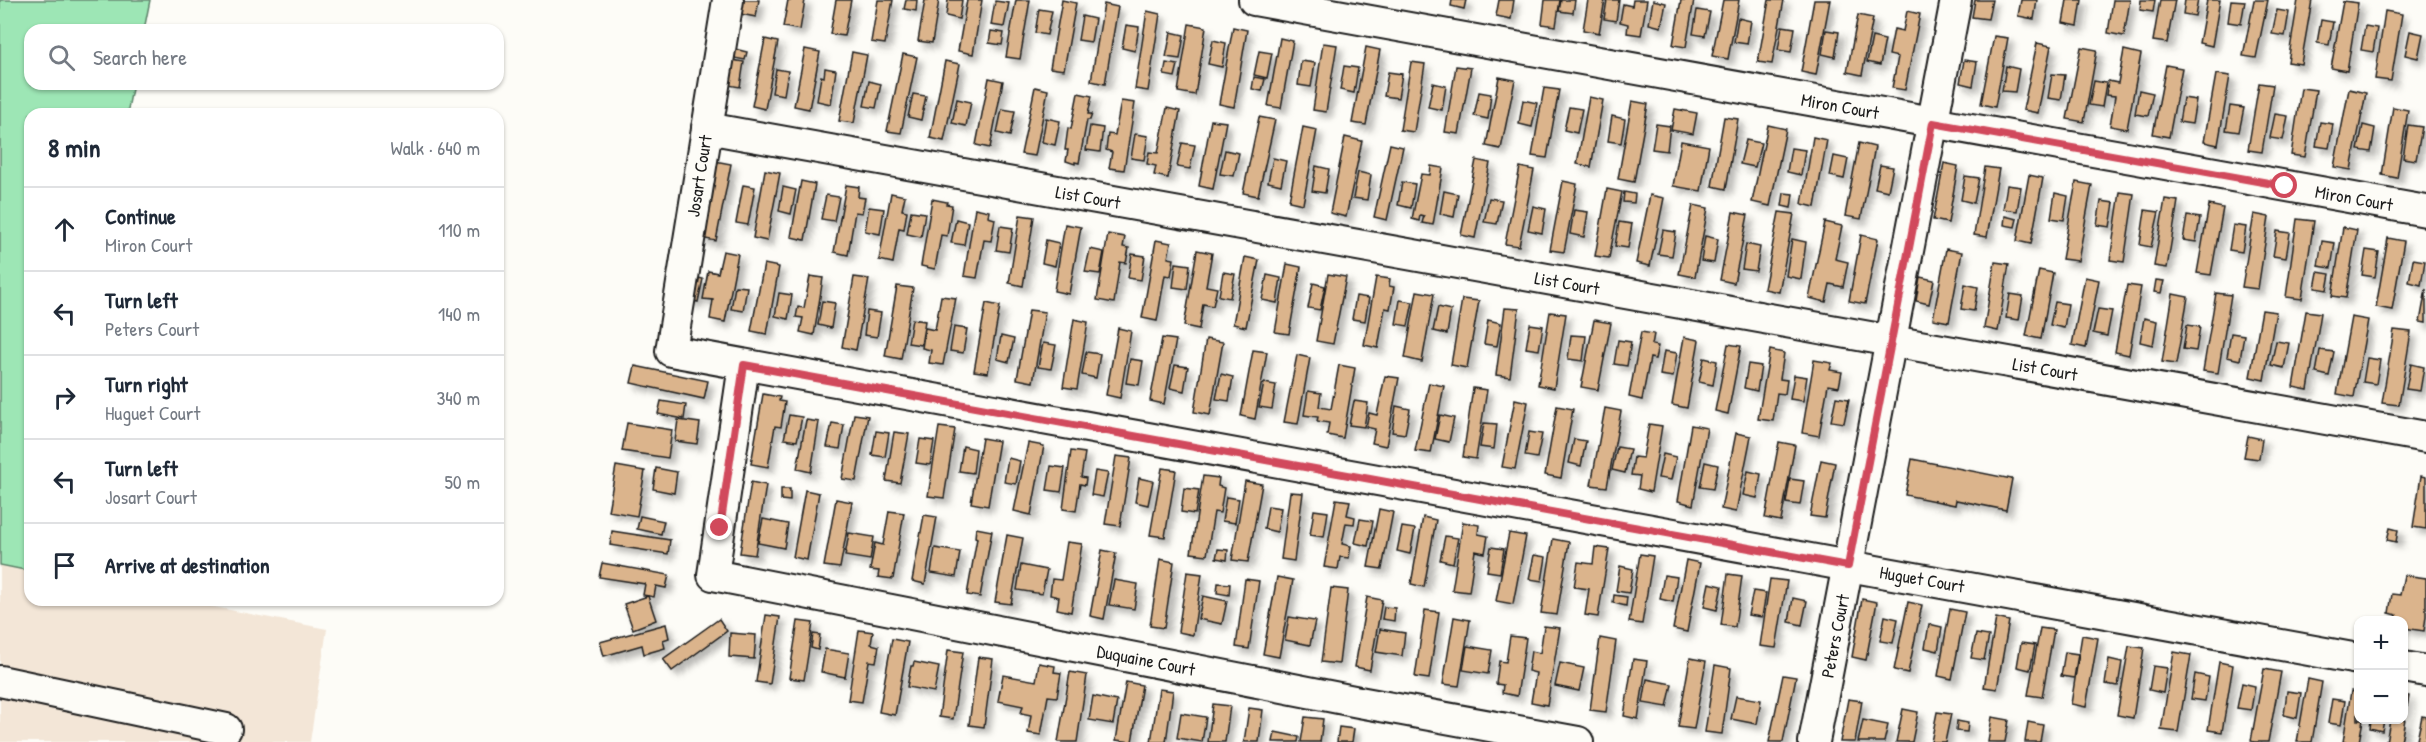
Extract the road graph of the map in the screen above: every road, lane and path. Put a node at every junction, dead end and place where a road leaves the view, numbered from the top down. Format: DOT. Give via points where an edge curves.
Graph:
graph roads {
  1 [pos="728,0"];
  2 [pos="1254,0"];
  3 [pos="1956,0"];
  4 [pos="1933,123"];
  5 [pos="707,128"];
  6 [pos="2426,212"];
  7 [pos="1891,341"];
  8 [pos="671,351"];
  9 [pos="744,365"];
  10 [pos="2426,437"];
  11 [pos="1848,566"];
  12 [pos="2354,658"];
  13 [pos="2408,668"];
  14 [pos="2426,671"];
  15 [pos="0,681"];
  16 [pos="226,729"];
  17 [pos="1578,742"];
  18 [pos="1814,742"];
  1 -- 5 [label="street, Josart Court"];
  2 -- 4 [label="street, Miron Court"];
  3 -- 4 [label="street, Peters Court"];
  4 -- 6 [label="street, Miron Court"];
  4 -- 7 [label="street, Peters Court"];
  5 -- 7 [label="street, List Court"];
  5 -- 8 [label="street, Josart Court"];
  7 -- 10 [label="street, List Court"];
  7 -- 11 [label="street, Peters Court"];
  8 -- 9 [label="street, Huguet Court"];
  9 -- 11 [label="street, Huguet Court"];
  9 -- 17 [label="street, Duquaine Court" via="714,575"];
  11 -- 12 [label="street, Huguet Court"];
  11 -- 18 [label="street, Peters Court"];
  13 -- 14 [label="street"];
  15 -- 16 [label="street"];
}
